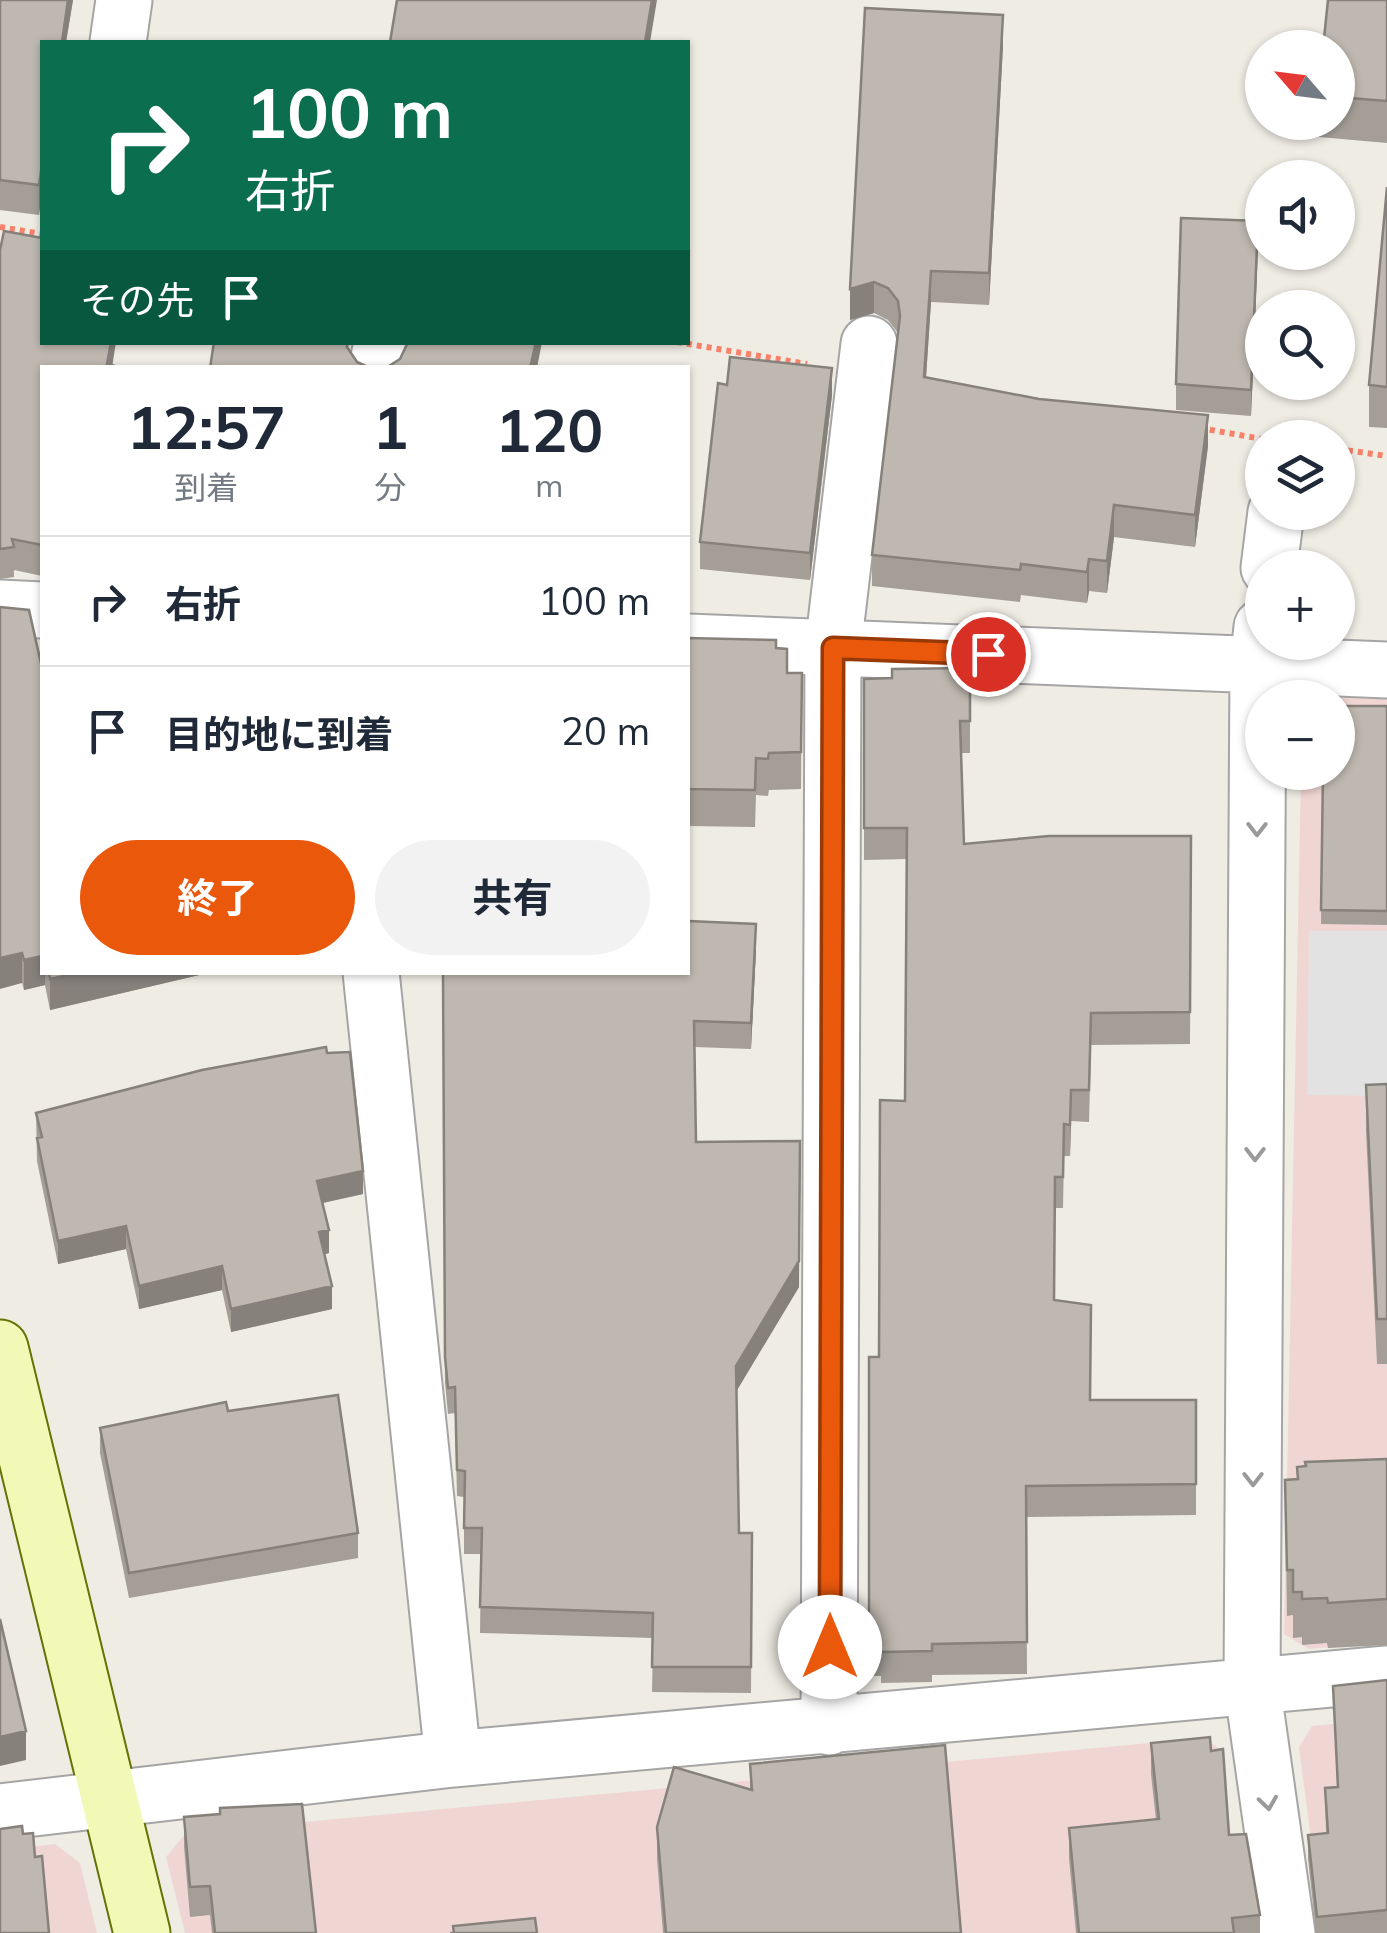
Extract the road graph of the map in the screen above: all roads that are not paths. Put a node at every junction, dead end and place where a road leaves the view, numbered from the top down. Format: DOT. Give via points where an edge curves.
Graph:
graph roads {
  1 [pos="124,0"];
  2 [pos="118,40"];
  3 [pos="867,359"];
  4 [pos="0,608"];
  5 [pos="40,610"];
  6 [pos="690,642"];
  7 [pos="1245,646"];
  8 [pos="833,648"];
  9 [pos="1260,660"];
  10 [pos="1334,660"];
  11 [pos="1387,670"];
  12 [pos="371,975"];
  13 [pos="0,1348"];
  14 [pos="1387,1674"];
  15 [pos="1252,1685"];
  16 [pos="829,1727"];
  17 [pos="453,1759"];
  18 [pos="110,1802"];
  19 [pos="0,1812"];
  20 [pos="142,1933"];
  21 [pos="1286,1933"];
  1 -- 2 [label="street"];
  3 -- 8 [label="street"];
  4 -- 5 [label="street"];
  6 -- 8 [label="street"];
  7 -- 8 [label="street"];
  8 -- 16 [label="street"];
  9 -- 15 [label="street, one-way"];
  10 -- 11 [label="street"];
  12 -- 17 [label="street"];
  13 -- 18 [label="street"];
  14 -- 15 [label="street"];
  15 -- 16 [label="street"];
  15 -- 21 [label="street, one-way"];
  16 -- 17 [label="street"];
  17 -- 18 [label="street"];
  18 -- 19 [label="street"];
  18 -- 20 [label="street"];
}
